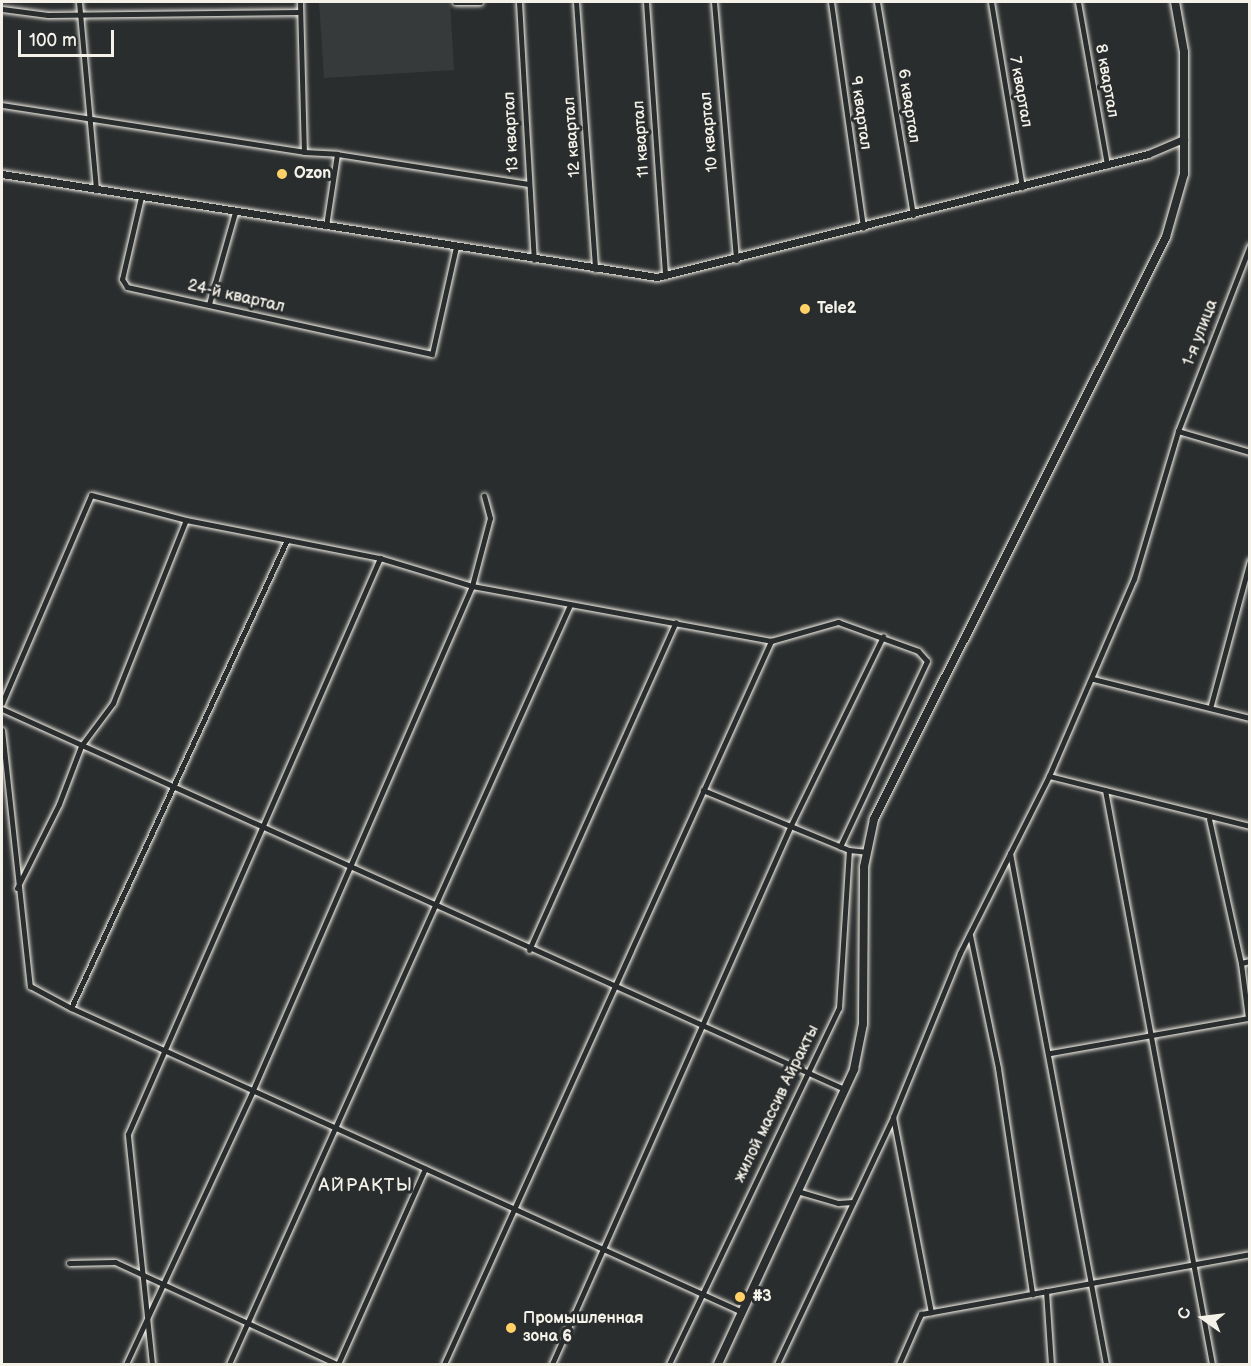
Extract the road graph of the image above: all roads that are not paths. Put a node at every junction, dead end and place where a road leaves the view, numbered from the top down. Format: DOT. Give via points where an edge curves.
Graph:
graph roads {
  1 [pos="79,2"];
  2 [pos="300,2"];
  3 [pos="480,2"];
  4 [pos="519,2"];
  5 [pos="576,2"];
  6 [pos="646,2"];
  7 [pos="714,2"];
  8 [pos="831,2"];
  9 [pos="877,2"];
  10 [pos="991,2"];
  11 [pos="1078,2"];
  12 [pos="1175,2"];
  13 [pos="455,3"];
  14 [pos="2,9"];
  15 [pos="300,12"];
  16 [pos="80,14"];
  17 [pos="2,105"];
  18 [pos="91,119"];
  19 [pos="1184,139"];
  20 [pos="304,152"];
  21 [pos="337,154"];
  22 [pos="1107,165"];
  23 [pos="2,174"];
  24 [pos="528,184"];
  25 [pos="1022,187"];
  26 [pos="96,190"];
  27 [pos="141,197"];
  28 [pos="235,212"];
  29 [pos="913,215"];
  30 [pos="326,226"];
  31 [pos="863,228"];
  32 [pos="1250,245"];
  33 [pos="456,248"];
  34 [pos="534,260"];
  35 [pos="736,260"];
  36 [pos="596,271"];
  37 [pos="665,276"];
  38 [pos="209,304"];
  39 [pos="1178,431"];
  40 [pos="1250,452"];
  41 [pos="484,496"];
  42 [pos="186,520"];
  43 [pos="286,542"];
  44 [pos="380,558"];
  45 [pos="1250,560"];
  46 [pos="472,586"];
  47 [pos="570,605"];
  48 [pos="676,622"];
  49 [pos="883,636"];
  50 [pos="771,641"];
  51 [pos="1093,679"];
  52 [pos="2,703"];
  53 [pos="1211,705"];
  54 [pos="2,709"];
  55 [pos="1250,718"];
  56 [pos="2,730"];
  57 [pos="81,746"];
  58 [pos="1050,776"];
  59 [pos="170,787"];
  60 [pos="703,790"];
  61 [pos="1105,790"];
  62 [pos="1209,819"];
  63 [pos="792,825"];
  64 [pos="1250,826"];
  65 [pos="264,827"];
  66 [pos="840,847"];
  67 [pos="849,850"];
  68 [pos="867,852"];
  69 [pos="1010,854"];
  70 [pos="351,870"];
  71 [pos="17,888"];
  72 [pos="435,908"];
  73 [pos="970,935"];
  74 [pos="529,950"];
  75 [pos="1250,961"];
  76 [pos="1241,963"];
  77 [pos="617,989"];
  78 [pos="71,1008"];
  79 [pos="1248,1018"];
  80 [pos="1250,1026"];
  81 [pos="702,1027"];
  82 [pos="1154,1034"];
  83 [pos="167,1050"];
  84 [pos="1050,1053"];
  85 [pos="808,1073"];
  86 [pos="844,1089"];
  87 [pos="252,1092"];
  88 [pos="893,1117"];
  89 [pos="337,1130"];
  90 [pos="425,1169"];
  91 [pos="797,1191"];
  92 [pos="853,1202"];
  93 [pos="513,1208"];
  94 [pos="604,1248"];
  95 [pos="1250,1254"];
  96 [pos="69,1263"];
  97 [pos="1192,1265"];
  98 [pos="141,1275"];
  99 [pos="1093,1282"];
  100 [pos="162,1286"];
  101 [pos="1046,1291"];
  102 [pos="702,1292"];
  103 [pos="1032,1294"];
  104 [pos="742,1312"];
  105 [pos="931,1312"];
  106 [pos="146,1318"];
  107 [pos="246,1325"];
  108 [pos="126,1365"];
  109 [pos="152,1365"];
  110 [pos="229,1365"];
  111 [pos="338,1365"];
  112 [pos="444,1365"];
  113 [pos="552,1365"];
  114 [pos="669,1365"];
  115 [pos="718,1365"];
  116 [pos="777,1365"];
  117 [pos="899,1365"];
  118 [pos="1051,1365"];
  119 [pos="1106,1365"];
  120 [pos="1212,1365"];
  1 -- 16 [label="street"];
  2 -- 15 [label="street"];
  3 -- 13 [label="street"];
  4 -- 24 [label="street, 13 квартал"];
  5 -- 36 [label="street, 12 квартал"];
  6 -- 37 [label="street, 11 квартал"];
  7 -- 35 [label="street, 10 квартал"];
  8 -- 31 [label="street, 9 квартал"];
  9 -- 29 [label="street, 6 квартал"];
  10 -- 25 [label="street, 7 квартал"];
  11 -- 22 [label="street, 8 квартал"];
  12 -- 19 [label="main road" via="1184,52"];
  14 -- 16 [label="street"];
  15 -- 16 [label="street"];
  15 -- 20 [label="street"];
  16 -- 18 [label="street"];
  17 -- 18 [label="street"];
  18 -- 20 [label="street"];
  18 -- 26 [label="street"];
  19 -- 22 [label="street"];
  19 -- 68 [label="main road" via="1184,174 1166,237 874,819"];
  20 -- 21 [label="street"];
  21 -- 24 [label="street"];
  21 -- 30 [label="street"];
  22 -- 25 [label="street"];
  23 -- 26 [label="street"];
  24 -- 34 [label="street, 13 квартал"];
  25 -- 29 [label="street"];
  26 -- 27 [label="street"];
  27 -- 28 [label="street"];
  27 -- 38 [label="street, 24-й квартал" via="124,284"];
  28 -- 30 [label="street"];
  28 -- 38 [label="street"];
  29 -- 31 [label="street"];
  30 -- 33 [label="street"];
  31 -- 35 [label="street"];
  32 -- 39 [label="street, 1-я улица"];
  33 -- 34 [label="street"];
  33 -- 38 [label="street, 24-й квартал" via="432,354"];
  34 -- 36 [label="street"];
  35 -- 37 [label="street"];
  36 -- 37 [label="street"];
  39 -- 40 [label="street"];
  39 -- 51 [label="street, 1-я улица" via="1134,579"];
  41 -- 46 [label="street" via="490,519"];
  42 -- 43 [label="street"];
  42 -- 52 [label="street" via="91,495"];
  42 -- 57 [label="street" via="112,703"];
  43 -- 44 [label="street"];
  43 -- 59 [label="street"];
  44 -- 46 [label="street"];
  44 -- 65 [label="street"];
  45 -- 53 [label="street"];
  46 -- 47 [label="street"];
  46 -- 70 [label="street"];
  47 -- 48 [label="street"];
  47 -- 72 [label="street"];
  48 -- 50 [label="street"];
  48 -- 74 [label="street"];
  49 -- 50 [label="street" via="838,622"];
  49 -- 63 [label="street"];
  49 -- 66 [label="street" via="918,651 927,661"];
  50 -- 60 [label="street"];
  51 -- 53 [label="street"];
  51 -- 58 [label="street, 1-я улица"];
  53 -- 55 [label="street"];
  54 -- 57 [label="street"];
  56 -- 71 [label="street"];
  57 -- 59 [label="street"];
  57 -- 71 [label="street" via="59,804"];
  58 -- 61 [label="street"];
  58 -- 69 [label="street, 1-я улица"];
  59 -- 65 [label="street"];
  59 -- 78 [label="street"];
  60 -- 63 [label="street"];
  60 -- 77 [label="street"];
  61 -- 62 [label="street"];
  61 -- 82 [label="street"];
  62 -- 64 [label="street"];
  62 -- 76 [label="street"];
  63 -- 66 [label="street"];
  63 -- 81 [label="street"];
  65 -- 70 [label="street"];
  65 -- 83 [label="street"];
  66 -- 67 [label="street"];
  67 -- 68 [label="street"];
  67 -- 85 [label="street, жилой массив Айракты" via="839,1008"];
  68 -- 86 [label="main road" via="863,1024"];
  69 -- 73 [label="street, 1-я улица"];
  69 -- 84 [label="street"];
  70 -- 72 [label="street"];
  70 -- 87 [label="street"];
  71 -- 78 [label="street" via="30,986"];
  72 -- 74 [label="street"];
  72 -- 89 [label="street"];
  73 -- 88 [label="street, 1-я улица"];
  73 -- 103 [label="street" via="998,1068"];
  74 -- 77 [label="street"];
  75 -- 76 [label="street"];
  76 -- 79 [label="street"];
  77 -- 81 [label="street"];
  77 -- 93 [label="street"];
  78 -- 83 [label="street"];
  79 -- 80 [label="street"];
  79 -- 82 [label="street"];
  81 -- 85 [label="street"];
  81 -- 94 [label="street"];
  82 -- 84 [label="street"];
  82 -- 97 [label="street"];
  83 -- 87 [label="street"];
  83 -- 98 [label="street" via="128,1134"];
  84 -- 99 [label="street"];
  85 -- 86 [label="street"];
  85 -- 102 [label="street, жилой массив Айракты"];
  86 -- 91 [label="main road"];
  87 -- 89 [label="street"];
  87 -- 100 [label="street"];
  88 -- 92 [label="street, 1-я улица"];
  88 -- 105 [label="street"];
  89 -- 90 [label="street"];
  89 -- 107 [label="street"];
  90 -- 93 [label="street"];
  90 -- 111 [label="street"];
  91 -- 92 [label="street" via="838,1203"];
  91 -- 104 [label="main road"];
  92 -- 116 [label="street, 1-я улица"];
  93 -- 94 [label="street"];
  93 -- 112 [label="street"];
  94 -- 102 [label="street"];
  94 -- 113 [label="street"];
  95 -- 97 [label="street"];
  96 -- 98 [label="street" via="115,1262"];
  97 -- 99 [label="street"];
  97 -- 120 [label="street"];
  98 -- 100 [label="street"];
  98 -- 106 [label="street"];
  99 -- 101 [label="street"];
  99 -- 119 [label="street"];
  100 -- 106 [label="street"];
  100 -- 107 [label="street"];
  101 -- 103 [label="street"];
  101 -- 118 [label="street"];
  102 -- 104 [label="street"];
  102 -- 114 [label="street, жилой массив Айракты"];
  103 -- 105 [label="street"];
  104 -- 115 [label="main road"];
  105 -- 117 [label="street" via="921,1314"];
  106 -- 108 [label="street"];
  106 -- 109 [label="street"];
  107 -- 110 [label="street"];
  107 -- 111 [label="street"];
}
